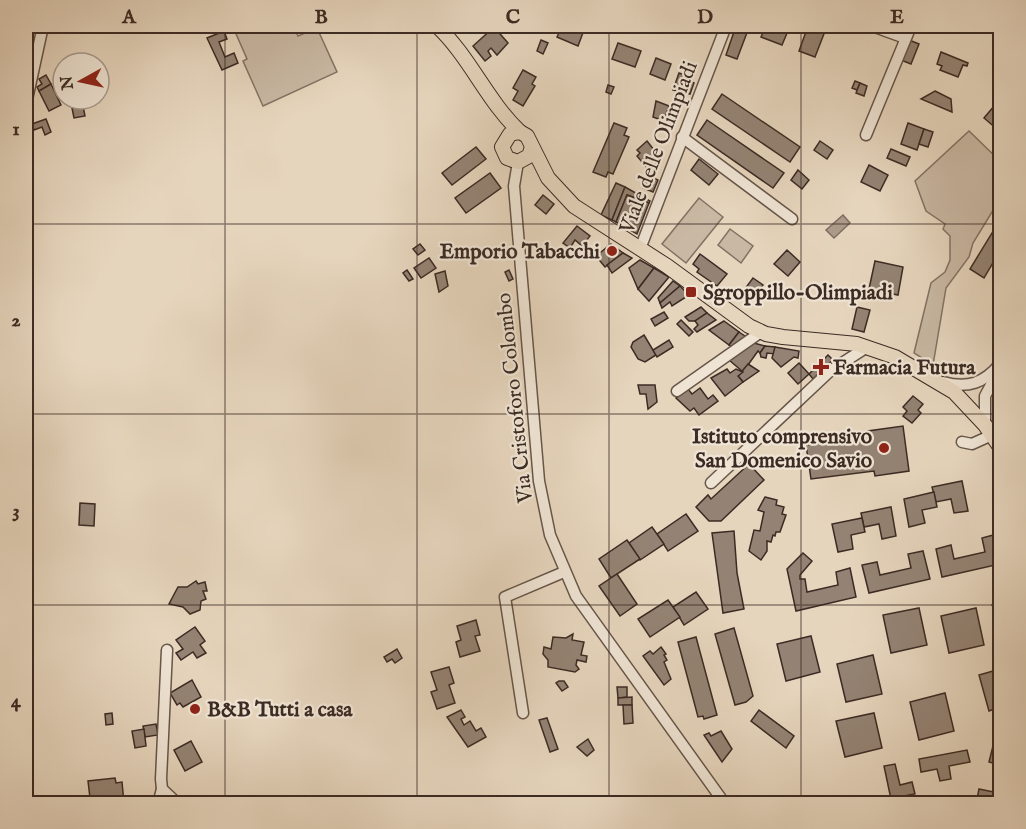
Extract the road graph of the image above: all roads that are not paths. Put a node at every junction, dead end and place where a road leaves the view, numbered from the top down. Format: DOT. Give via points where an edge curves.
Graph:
graph roads {
  1 [pos="43,26"];
  2 [pos="437,26"];
  3 [pos="726,26"];
  4 [pos="872,26"];
  5 [pos="911,26"];
  6 [pos="905,38"];
  7 [pos="493,102"];
  8 [pos="26,104"];
  9 [pos="520,132"];
  10 [pos="866,135"];
  11 [pos="682,137"];
  12 [pos="532,147"];
  13 [pos="503,149"];
  14 [pos="519,162"];
  15 [pos="548,178"];
  16 [pos="514,186"];
  17 [pos="792,219"];
  18 [pos="640,249"];
  19 [pos="761,332"];
  20 [pos="843,341"];
  21 [pos="867,347"];
  22 [pos="1000,365"];
  23 [pos="830,371"];
  24 [pos="937,380"];
  25 [pos="973,384"];
  26 [pos="677,391"];
  27 [pos="985,396"];
  28 [pos="966,404"];
  29 [pos="995,439"];
  30 [pos="962,442"];
  31 [pos="711,483"];
  32 [pos="564,572"];
  33 [pos="167,650"];
  34 [pos="523,713"];
  35 [pos="162,789"];
  36 [pos="158,804"];
  37 [pos="178,804"];
  38 [pos="725,804"];
  1 -- 8 [label="street"];
  2 -- 7 [label="main road" via="461,53"];
  3 -- 11 [label="street, Viale delle Olimpiadi"];
  4 -- 6 [label="street"];
  5 -- 6 [label="street"];
  6 -- 10 [label="street"];
  7 -- 9 [label="main road"];
  7 -- 13 [label="main road"];
  9 -- 12 [label="main road" via="530,139"];
  9 -- 13 [label="main road" via="506,137"];
  11 -- 17 [label="street"];
  11 -- 18 [label="street, Viale delle Olimpiadi"];
  12 -- 14 [label="main road" via="529,156"];
  12 -- 15 [label="main road"];
  13 -- 14 [label="main road" via="507,158"];
  13 -- 16 [label="street"];
  14 -- 15 [label="main road"];
  14 -- 16 [label="street"];
  15 -- 18 [label="main road" via="574,206"];
  16 -- 32 [label="street, Via Cristoforo Colombo" via="539,481 550,535"];
  18 -- 19 [label="main road"];
  19 -- 20 [label="main road"];
  19 -- 26 [label="street"];
  20 -- 21 [label="main road"];
  20 -- 23 [label="street" via="846,351"];
  21 -- 23 [label="street"];
  21 -- 24 [label="main road"];
  22 -- 25 [label="street" via="984,380"];
  22 -- 27 [label="street"];
  23 -- 31 [label="street"];
  24 -- 25 [label="street"];
  24 -- 28 [label="main road"];
  25 -- 28 [label="street"];
  27 -- 28 [label="street"];
  27 -- 29 [label="street"];
  28 -- 29 [label="main road"];
  29 -- 30 [label="street"];
  32 -- 34 [label="street" via="505,597"];
  32 -- 38 [label="street, Via Cristoforo Colombo" via="590,617"];
  33 -- 35 [label="street"];
  35 -- 36 [label="street"];
  35 -- 37 [label="street"];
}
